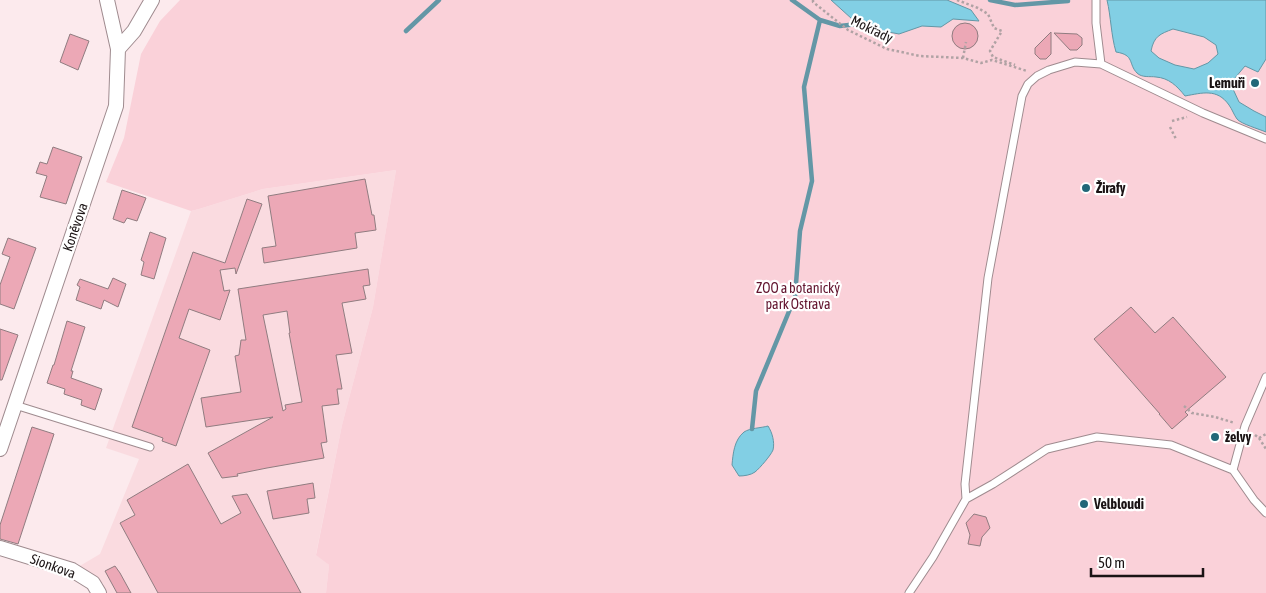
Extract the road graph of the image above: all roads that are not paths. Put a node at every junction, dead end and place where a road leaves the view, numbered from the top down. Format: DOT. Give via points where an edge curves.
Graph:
graph roads {
  1 [pos="107,0"];
  2 [pos="152,0"];
  3 [pos="1096,0"];
  4 [pos="118,49"];
  5 [pos="1101,64"];
  6 [pos="1266,138"];
  7 [pos="1266,376"];
  8 [pos="15,405"];
  9 [pos="150,446"];
  10 [pos="0,449"];
  11 [pos="1233,470"];
  12 [pos="966,499"];
  13 [pos="1266,512"];
  14 [pos="0,548"];
  15 [pos="99,593"];
  16 [pos="909,593"];
  1 -- 4 [label="street, Koněvova"];
  2 -- 4 [label="street" via="134,31"];
  3 -- 5 [label="lane"];
  4 -- 8 [label="street, Koněvova" via="116,106"];
  5 -- 6 [label="lane" via="1203,113"];
  5 -- 12 [label="lane" via="1075,62 1048,70 1028,84 1022,96 988,278"];
  7 -- 11 [label="lane" via="1245,426"];
  8 -- 9 [label="lane"];
  8 -- 10 [label="street, Koněvova"];
  11 -- 12 [label="lane" via="1171,445 1097,437 1047,449"];
  11 -- 13 [label="lane"];
  12 -- 16 [label="lane"];
  14 -- 15 [label="street, Sionkova" via="72,570 93,584"];
}
